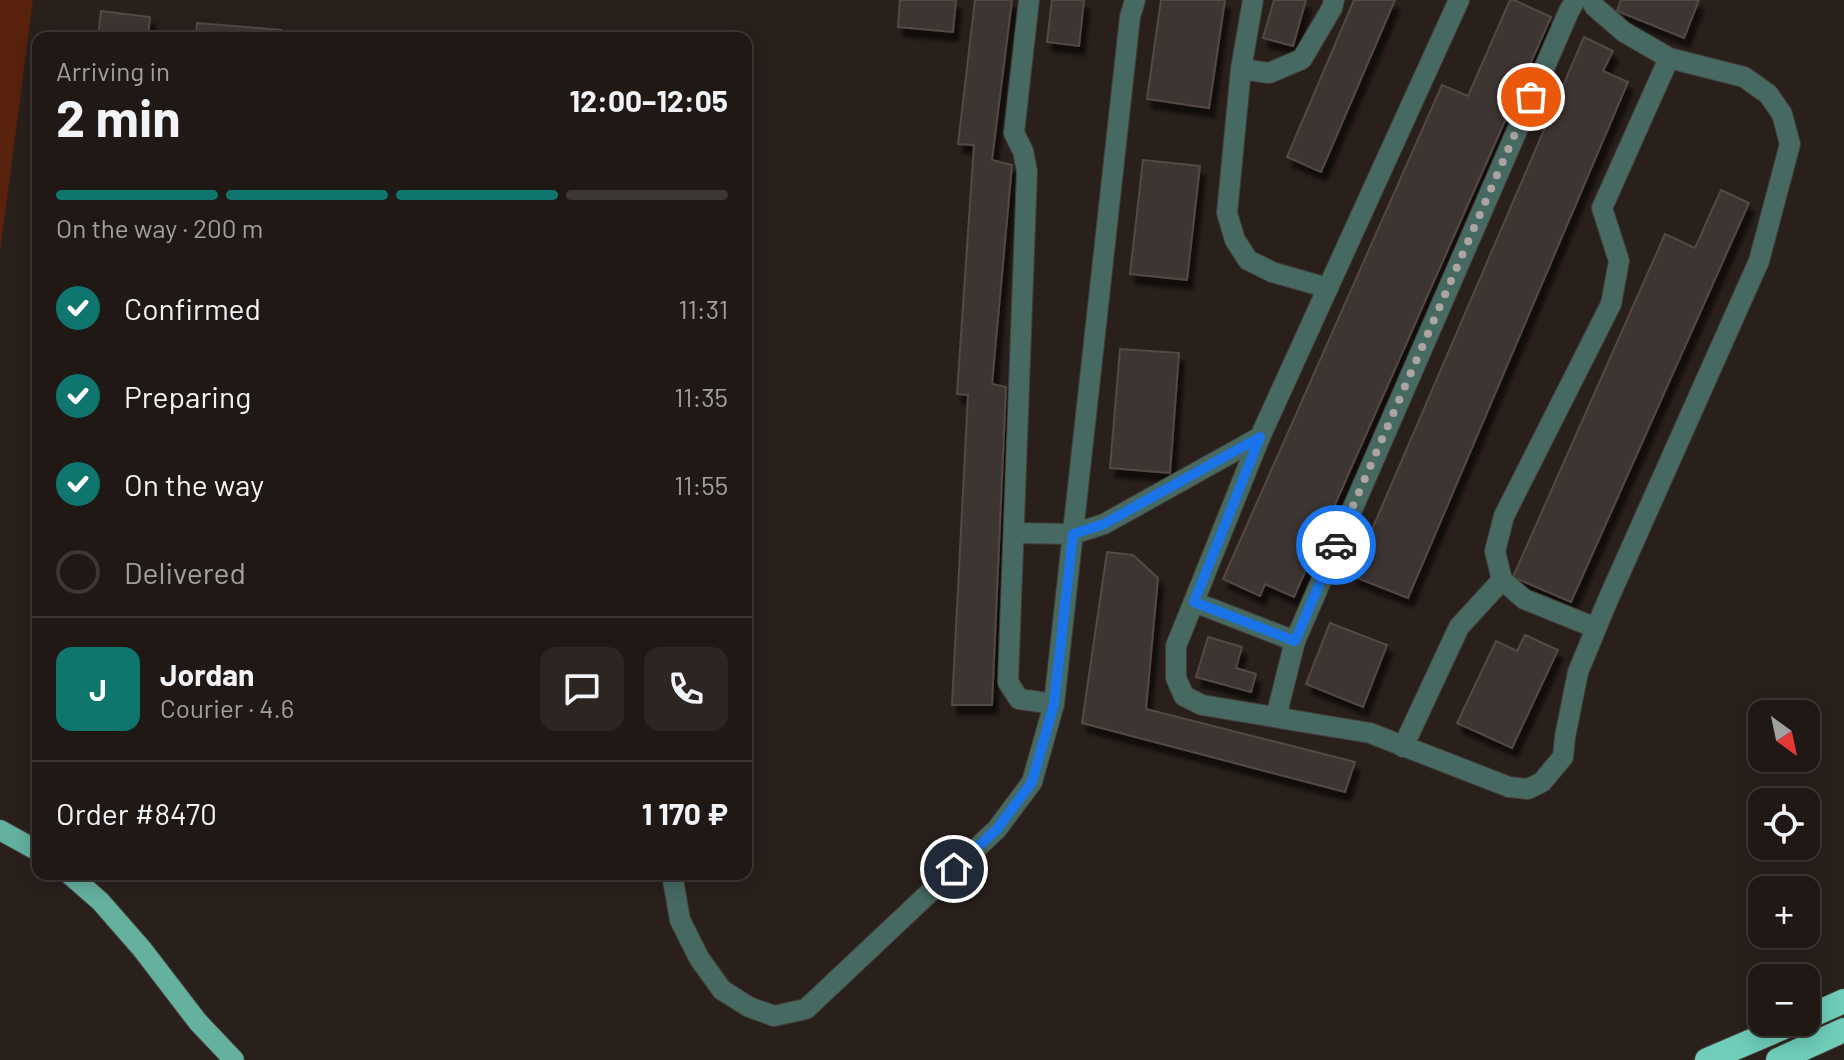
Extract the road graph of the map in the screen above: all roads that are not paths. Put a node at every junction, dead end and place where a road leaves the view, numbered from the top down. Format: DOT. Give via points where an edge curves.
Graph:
graph roads {
  1 [pos="1029,0"];
  2 [pos="1135,0"];
  3 [pos="1253,0"];
  4 [pos="1334,0"];
  5 [pos="1459,0"];
  6 [pos="1575,0"];
  7 [pos="1591,0"];
  8 [pos="1669,58"];
  9 [pos="1241,69"];
  10 [pos="1328,288"];
  11 [pos="1260,437"];
  12 [pos="1014,533"];
  13 [pos="1073,534"];
  14 [pos="1502,580"];
  15 [pos="1194,602"];
  16 [pos="1596,628"];
  17 [pos="1295,641"];
  18 [pos="1054,704"];
  19 [pos="1276,717"];
  20 [pos="1403,747"];
  21 [pos="0,830"];
  22 [pos="32,848"];
  23 [pos="76,880"];
  24 [pos="673,880"];
  25 [pos="1844,1001"];
  26 [pos="1820,1012"];
  27 [pos="198,1022"];
  28 [pos="1844,1030"];
  29 [pos="1763,1036"];
  30 [pos="218,1060"];
  31 [pos="234,1060"];
  32 [pos="1707,1060"];
  33 [pos="1778,1060"];
  1 -- 12 [label="lane" via="1014,133 1027,171"];
  2 -- 13 [label="lane"];
  3 -- 9 [label="lane"];
  4 -- 9 [label="lane" via="1302,59 1269,73"];
  5 -- 10 [label="lane"];
  6 -- 17 [label="lane"];
  7 -- 8 [label="lane" via="1624,32"];
  8 -- 14 [label="lane" via="1602,208 1619,261 1611,304 1504,516 1495,551"];
  8 -- 16 [label="lane" via="1744,77 1768,94 1782,114 1790,144 1759,261"];
  9 -- 10 [label="lane" via="1227,213 1235,240 1248,260"];
  10 -- 11 [label="lane"];
  11 -- 13 [label="lane" via="1104,524"];
  11 -- 15 [label="lane"];
  12 -- 13 [label="lane"];
  12 -- 18 [label="lane" via="1008,682 1019,699"];
  13 -- 18 [label="lane"];
  14 -- 16 [label="lane" via="1524,599"];
  14 -- 20 [label="lane" via="1459,627"];
  15 -- 17 [label="lane"];
  15 -- 19 [label="lane" via="1176,646 1176,678 1184,696 1202,705"];
  16 -- 20 [label="lane" via="1578,672 1563,757 1542,782 1528,789 1509,787"];
  17 -- 19 [label="lane"];
  18 -- 24 [label="lane" via="1032,782 997,829 806,1009 774,1016 722,990 680,920"];
  19 -- 20 [label="lane" via="1370,733"];
  21 -- 22 [label="main road"];
  23 -- 27 [label="main road" via="142,949"];
  25 -- 26 [label="highway"];
  27 -- 30 [label="main road"];
  27 -- 31 [label="main road"];
  28 -- 33 [label="highway"];
  29 -- 32 [label="highway"];
}
